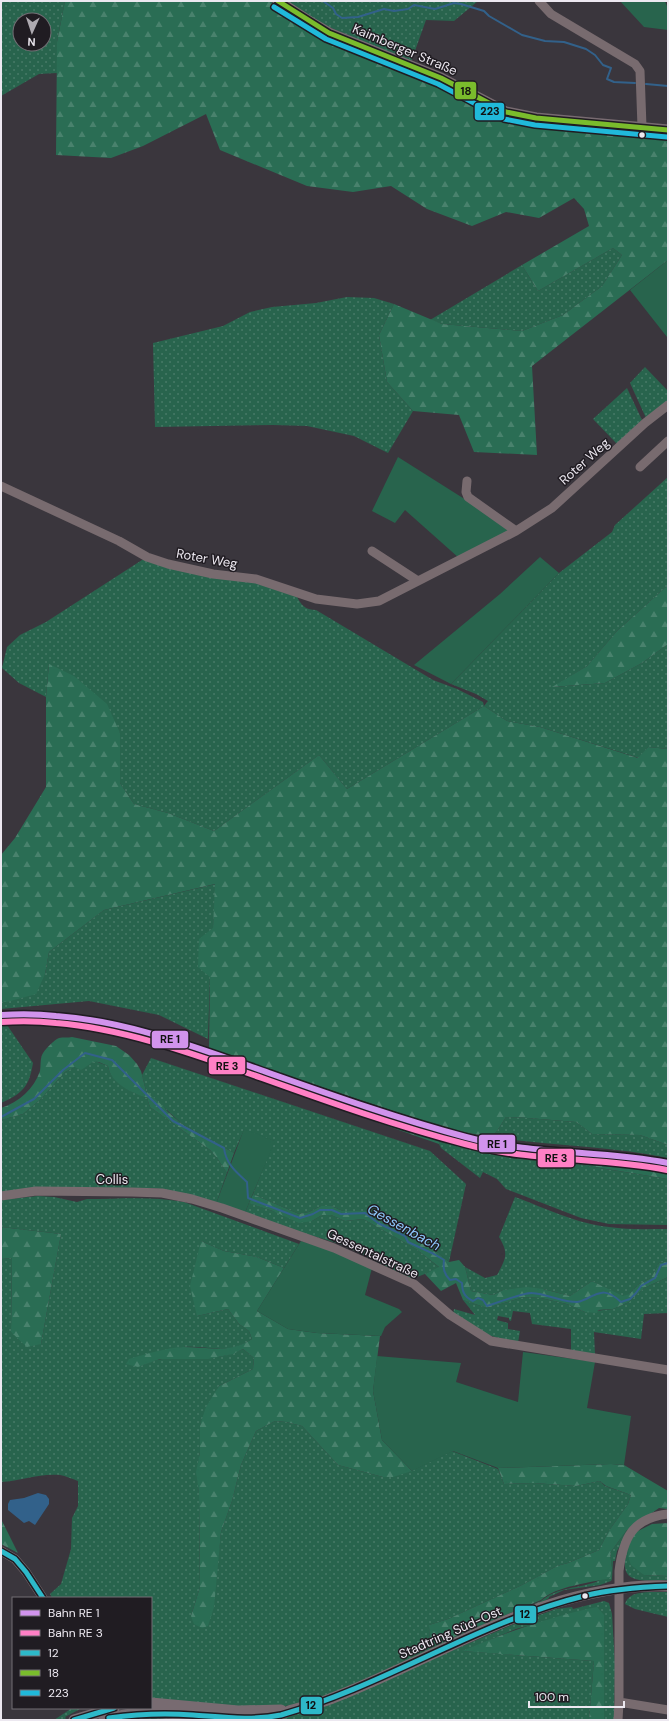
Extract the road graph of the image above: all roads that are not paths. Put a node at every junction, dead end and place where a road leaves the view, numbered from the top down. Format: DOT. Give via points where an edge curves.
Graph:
graph roads {
  1 [pos="278,1"];
  2 [pos="539,1"];
  3 [pos="642,128"];
  4 [pos="668,130"];
  5 [pos="668,407"];
  6 [pos="668,441"];
  7 [pos="640,467"];
  8 [pos="467,481"];
  9 [pos="1,486"];
  10 [pos="516,530"];
  11 [pos="372,551"];
  12 [pos="418,581"];
  13 [pos="1,1196"];
  14 [pos="222,1208"];
  15 [pos="668,1370"];
  16 [pos="668,1514"];
  17 [pos="1,1551"];
  18 [pos="668,1586"];
  19 [pos="619,1588"];
  20 [pos="43,1597"];
  21 [pos="619,1702"];
  22 [pos="152,1703"];
  23 [pos="293,1710"];
  24 [pos="668,1710"];
  25 [pos="108,1714"];
  26 [pos="74,1720"];
  27 [pos="618,1720"];
  1 -- 3 [label="main road, Kaimberger Straße" via="312,24 441,78 506,112 536,118"];
  2 -- 3 [label="street" via="551,14 635,64 640,71"];
  3 -- 4 [label="main road, Kaimberger Straße"];
  5 -- 10 [label="street, Roter Weg" via="645,423 552,508"];
  6 -- 7 [label="street"];
  8 -- 10 [label="street" via="468,497"];
  9 -- 12 [label="street, Roter Weg" via="119,541 147,557 213,574 256,579 316,599 357,604 380,601"];
  10 -- 12 [label="street, Roter Weg"];
  11 -- 12 [label="street"];
  13 -- 14 [label="street, Collis" via="36,1191 162,1193"];
  14 -- 15 [label="street, Gessentalstraße" via="334,1248 414,1284 450,1315 491,1341"];
  16 -- 19 [label="street" via="650,1518 632,1530 621,1552"];
  17 -- 20 [label="street" via="15,1559"];
  18 -- 19 [label="main road, Stadtring Süd-Ost"];
  19 -- 21 [label="street"];
  19 -- 23 [label="main road, Stadtring Süd-Ost" via="589,1594 533,1612 349,1692"];
  21 -- 24 [label="street"];
  21 -- 27 [label="street"];
  22 -- 23 [label="main road, Stadtring Süd-Ost" via="238,1711"];
  23 -- 25 [label="main road, Stadtring Süd-Ost" via="259,1720 148,1713"];
  25 -- 26 [label="main road, Stadtring Süd-Ost"];
}
